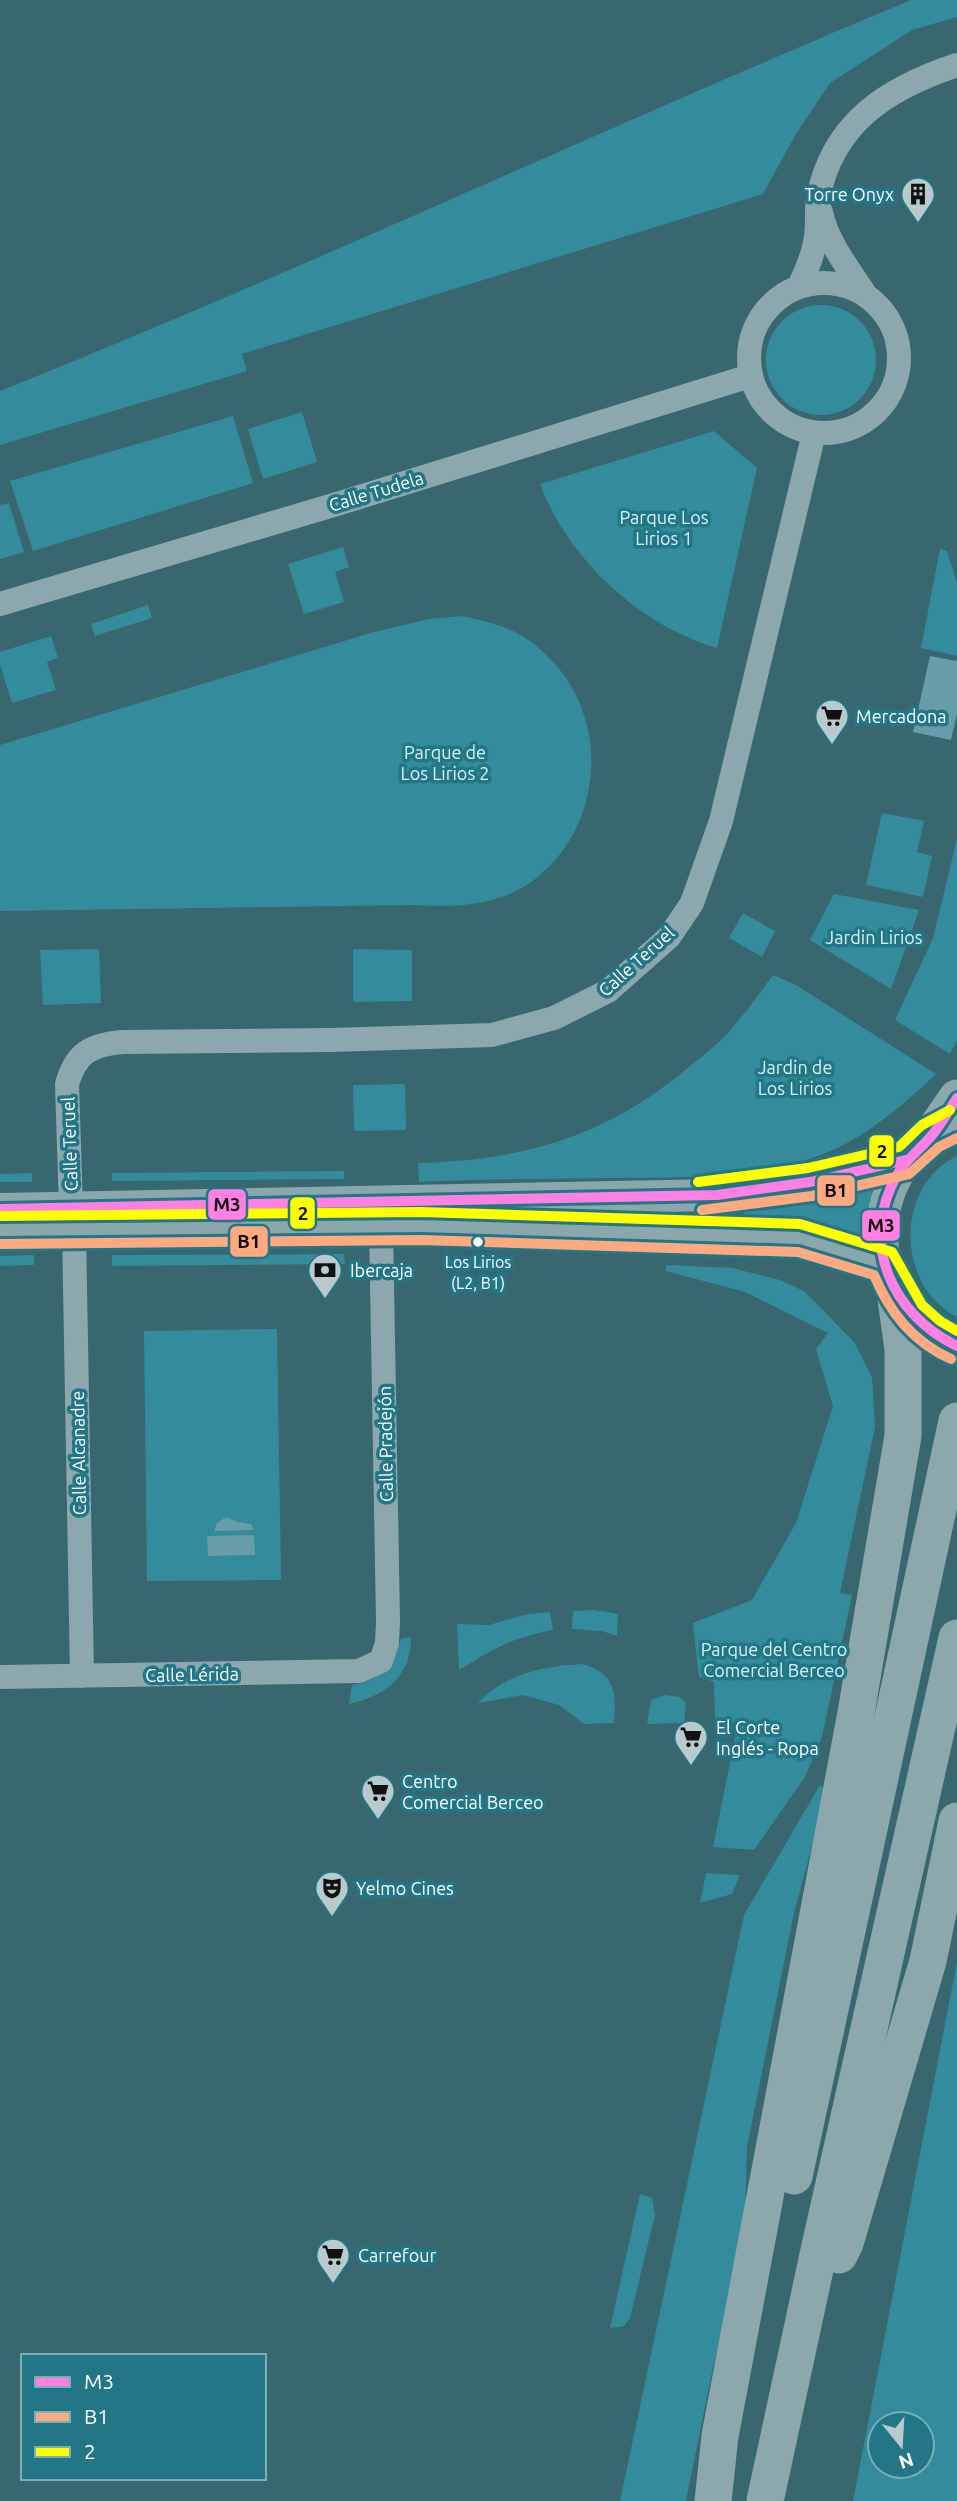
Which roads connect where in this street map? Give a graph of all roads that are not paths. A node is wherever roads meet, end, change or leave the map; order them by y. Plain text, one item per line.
1 (957, 65) edge
2 (818, 200) junction
3 (799, 286) junction
4 (865, 294) junction
5 (750, 376) junction
6 (814, 433) junction
7 (0, 604) edge
8 (957, 1098) edge
9 (931, 1139) edge
10 (0, 1209) edge
11 (72, 1219) junction
12 (381, 1227) junction
13 (0, 1230) edge
14 (890, 1278) junction
15 (957, 1346) edge
16 (957, 1421) edge
17 (957, 1638) edge
18 (381, 1661) joint
19 (82, 1676) junction
20 (0, 1677) edge
21 (957, 1821) edge
22 (803, 2329) junction
23 (713, 2501) edge
24 (723, 2501) edge
25 (765, 2501) edge

1 - 2 street
2 - 3 street
2 - 4 street
3 - 4 street
3 - 5 street
4 - 6 street
5 - 6 street
5 - 7 street, Calle Tudela
6 - 11 street, Calle Teruel
8 - 9 highway
9 - 11 main road
9 - 14 main road
10 - 11 main road
11 - 12 main road
11 - 13 main road
11 - 19 street, Calle Alcanadre
12 - 14 main road
12 - 18 street, Calle Pradejón
14 - 15 main road
14 - 23 highway
16 - 24 highway
17 - 22 highway
18 - 19 street, Calle Lérida
19 - 20 street, Calle Lérida
21 - 22 highway
22 - 25 highway

